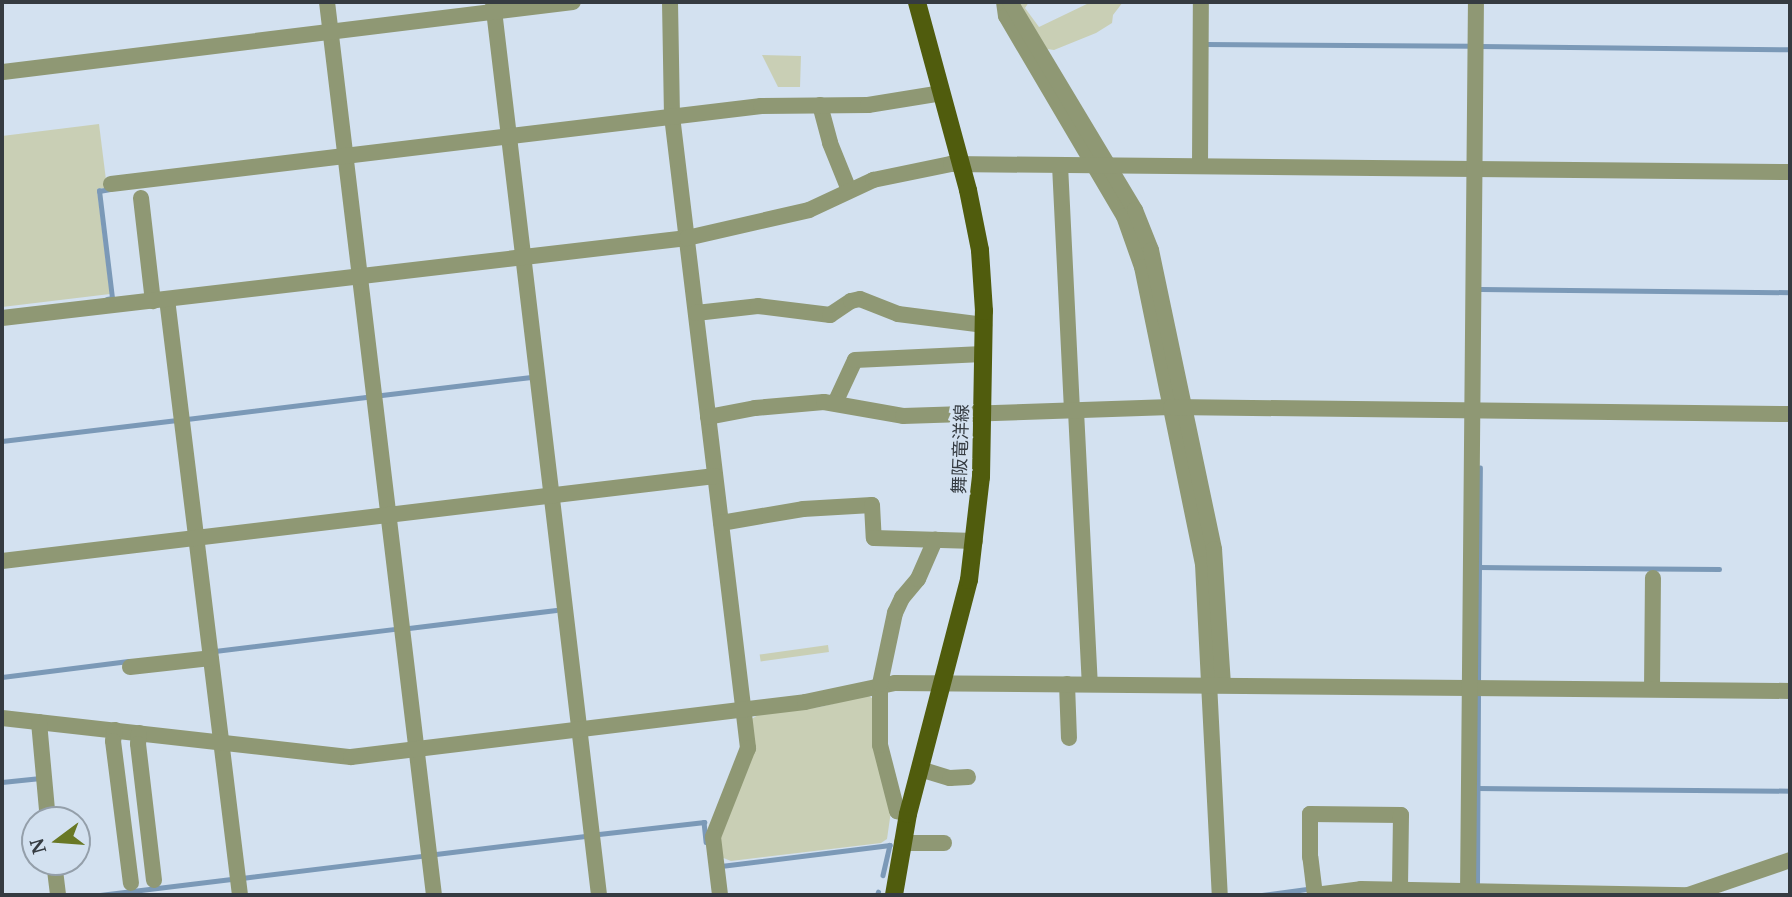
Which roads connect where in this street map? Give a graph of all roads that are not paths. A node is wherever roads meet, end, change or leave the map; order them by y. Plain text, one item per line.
1 (327, 2) edge
2 (573, 2) edge
3 (670, 2) edge
4 (917, 2) edge
5 (1004, 2) edge
6 (1010, 2) edge
7 (1201, 2) edge
8 (1476, 2) edge
9 (493, 7) edge
10 (330, 33) junction
11 (3, 72) edge
12 (942, 93) junction
13 (820, 105) junction
14 (672, 116) junction
15 (509, 136) junction
16 (345, 156) junction
17 (961, 164) junction
18 (1060, 165) junction
19 (1101, 165) junction
20 (1200, 166) junction
21 (1479, 169) junction
22 (1790, 172) edge
23 (111, 184) dead end
24 (849, 190) junction
25 (137, 209) dead end
26 (687, 238) junction
27 (523, 257) junction
28 (360, 277) junction
29 (160, 300) junction
30 (696, 313) junction
31 (2, 318) edge
32 (984, 325) junction
33 (983, 354) junction
34 (835, 403) junction
35 (1178, 407) junction
36 (1074, 411) junction
37 (1477, 411) junction
38 (1790, 414) edge
39 (982, 415) junction
40 (708, 417) junction
41 (715, 476) junction
42 (552, 496) junction
43 (388, 515) junction
44 (721, 523) junction
45 (197, 538) junction
46 (935, 540) junction
47 (975, 541) junction
48 (2, 561) edge
49 (1653, 578) dead end
50 (211, 658) junction
51 (130, 667) dead end
52 (942, 683) junction
53 (880, 684) junction
54 (1067, 684) junction
55 (1090, 684) junction
56 (1216, 685) junction
57 (1475, 688) junction
58 (1652, 690) junction
59 (1790, 691) edge
60 (743, 709) junction
61 (2, 718) edge
62 (39, 722) junction
63 (579, 729) junction
64 (115, 730) junction
65 (139, 733) junction
66 (1069, 738) dead end
67 (221, 742) junction
68 (416, 749) junction
69 (920, 769) junction
70 (968, 777) dead end
71 (47, 806) edge
72 (908, 814) junction
73 (902, 843) junction
74 (944, 844) dead end
75 (1790, 860) edge
76 (54, 876) edge
77 (154, 880) dead end
78 (131, 883) dead end
79 (1401, 889) junction
80 (1361, 892) edge
81 (1468, 893) edge
82 (55, 895) edge
83 (240, 895) edge
84 (434, 895) edge
85 (592, 895) edge
86 (599, 895) edge
87 (720, 895) edge
88 (894, 895) edge
89 (1220, 895) edge
90 (1315, 895) edge

1 - 10 street
2 - 9 street
3 - 14 street
4 - 12 main road, 舞阪竜洋線
5 - 19 street
6 - 19 street
7 - 20 street
8 - 21 street
9 - 10 street
9 - 15 street
10 - 11 street
10 - 16 street
12 - 13 street
12 - 17 main road, 舞阪竜洋線
13 - 14 street
13 - 24 street
14 - 15 street
14 - 26 street
15 - 16 street
15 - 27 street
16 - 23 street
16 - 28 street
17 - 18 street
17 - 24 street
17 - 32 main road, 舞阪竜洋線
18 - 19 street
18 - 36 street
19 - 20 street
19 - 35 street
20 - 21 street
21 - 22 street
21 - 37 street
24 - 26 street
25 - 29 street
26 - 27 street
26 - 30 street
27 - 28 street
27 - 42 street
28 - 29 street
28 - 43 street
29 - 31 street
29 - 45 street
30 - 32 street
30 - 40 street
32 - 33 main road, 舞阪竜洋線
33 - 34 street
33 - 39 main road, 舞阪竜洋線
34 - 39 street
34 - 40 street
35 - 36 street
35 - 37 street
35 - 56 street
36 - 39 street
36 - 55 street
37 - 38 street
37 - 57 street
39 - 47 main road, 舞阪竜洋線
40 - 41 street
41 - 42 street
41 - 44 street
42 - 43 street
42 - 63 street
43 - 45 street
43 - 68 street
44 - 46 street
44 - 60 street
45 - 48 street
45 - 50 street
46 - 47 street
46 - 53 street
47 - 52 main road, 舞阪竜洋線
49 - 58 street
50 - 51 street
50 - 67 street
52 - 53 street
52 - 54 street
52 - 69 main road, 舞阪竜洋線
53 - 60 street
53 - 72 street
54 - 55 street
54 - 66 street
55 - 56 street
56 - 57 street
56 - 89 street
57 - 58 street
57 - 81 street
58 - 59 street
60 - 63 street
60 - 87 street
61 - 62 street
62 - 64 street
62 - 71 street
63 - 68 street
63 - 86 street
64 - 65 street
64 - 78 street
65 - 67 street
65 - 77 street
67 - 68 street
67 - 83 street
68 - 84 street
69 - 70 street
69 - 72 main road, 舞阪竜洋線
72 - 73 main road, 舞阪竜洋線
73 - 74 street
73 - 88 main road, 舞阪竜洋線
75 - 81 street
76 - 82 street
79 - 80 street
79 - 81 street
79 - 90 street
80 - 90 street
85 - 86 street

